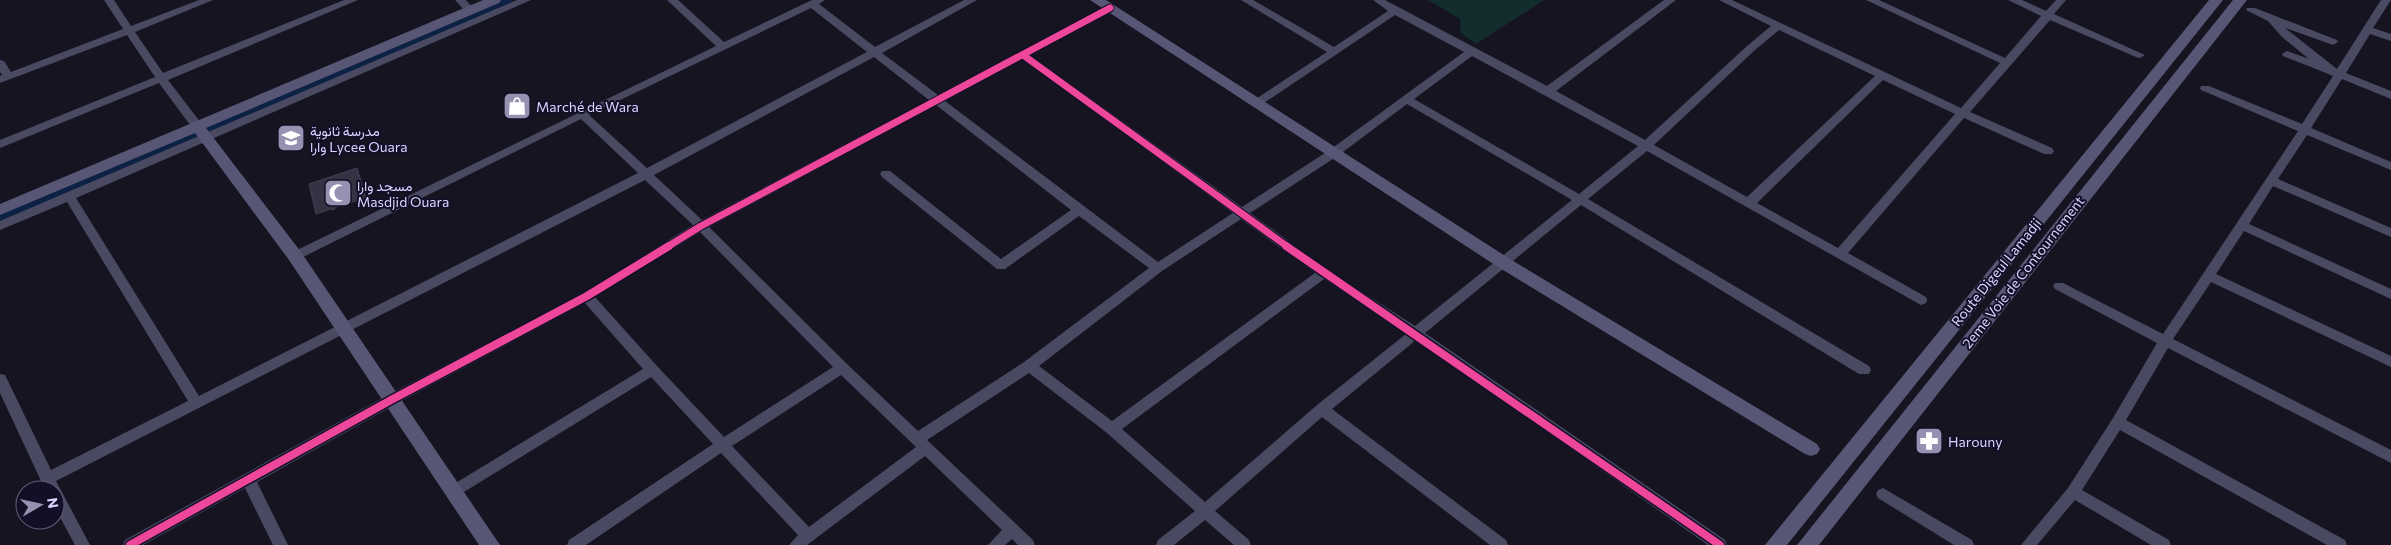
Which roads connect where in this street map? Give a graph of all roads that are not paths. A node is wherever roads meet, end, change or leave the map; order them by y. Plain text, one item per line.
1 (109, 0) edge
2 (208, 0) edge
3 (353, 0) edge
4 (460, 0) edge
5 (494, 0) edge
6 (526, 0) edge
7 (672, 0) edge
8 (972, 0) edge
9 (1246, 0) edge
10 (1378, 0) edge
11 (1671, 0) edge
12 (1724, 0) edge
13 (1871, 0) edge
14 (2013, 0) edge
15 (2061, 0) edge
16 (2216, 0) edge
17 (2386, 0) edge
18 (816, 2) edge
19 (1104, 4) edge
20 (2245, 5) edge
21 (470, 10) junction
22 (1395, 11) junction
23 (2047, 14) junction
24 (2272, 19) junction
25 (1778, 26) junction
26 (2368, 30) junction
27 (129, 31) junction
28 (2391, 38) edge
29 (2333, 42) dead end
30 (722, 46) junction
31 (1472, 51) junction
32 (874, 52) junction
33 (1333, 52) junction
34 (2287, 54) dead end
35 (1023, 55) junction
36 (2140, 55) dead end
37 (2006, 62) junction
38 (0, 63) edge
39 (2333, 72) junction
40 (1882, 75) junction
41 (4, 78) edge
42 (162, 78) junction
43 (2205, 88) dead end
44 (1548, 91) junction
45 (2391, 95) edge
46 (1406, 99) junction
47 (937, 101) junction
48 (1258, 104) junction
49 (1962, 113) junction
50 (582, 114) junction
51 (2304, 129) junction
52 (202, 132) junction
53 (0, 144) edge
54 (1646, 146) junction
55 (2048, 151) dead end
56 (1335, 152) junction
57 (2391, 166) edge
58 (646, 174) junction
59 (886, 174) dead end
60 (2270, 180) junction
61 (69, 196) junction
62 (1581, 200) junction
63 (1750, 202) junction
64 (0, 210) edge
65 (1079, 210) junction
66 (1240, 213) junction
67 (2241, 225) junction
68 (0, 226) edge
69 (700, 226) junction
70 (2391, 233) edge
71 (1839, 255) junction
72 (294, 256) junction
73 (1504, 263) junction
74 (1158, 268) junction
75 (1324, 273) junction
76 (2208, 275) junction
77 (2059, 286) dead end
78 (2391, 294) edge
79 (587, 296) junction
80 (1921, 300) dead end
81 (343, 328) junction
82 (1415, 333) junction
83 (2166, 341) junction
84 (2391, 362) edge
85 (1029, 366) junction
86 (842, 368) junction
87 (652, 370) junction
88 (1864, 370) dead end
89 (0, 379) edge
90 (391, 400) junction
91 (196, 403) junction
92 (1322, 409) junction
93 (2118, 422) junction
94 (1112, 429) junction
95 (921, 443) junction
96 (724, 444) junction
97 (1811, 449) dead end
98 (2391, 457) edge
99 (248, 479) junction
100 (48, 480) edge
101 (57, 480) edge
102 (454, 491) junction
103 (2072, 492) junction
104 (1883, 494) dead end
105 (1206, 511) junction
106 (65, 512) edge
107 (1012, 530) junction
108 (802, 541) edge
109 (83, 545) edge
110 (130, 545) edge
111 (281, 545) edge
112 (490, 545) edge
113 (574, 545) edge
114 (995, 545) edge
115 (1028, 545) edge
116 (1163, 545) edge
117 (1244, 545) edge
118 (1501, 545) edge
119 (1720, 545) edge
120 (1775, 545) edge
121 (1807, 545) edge
122 (1967, 545) edge
123 (2028, 545) edge
124 (2164, 545) edge
125 (2340, 545) edge

1 - 27 street
2 - 27 street
3 - 42 street
4 - 21 street
5 - 21 street
6 - 52 street
7 - 30 street
8 - 32 street
9 - 33 street
10 - 22 street
11 - 44 street
12 - 25 street
13 - 37 street
14 - 23 street
15 - 23 street
16 - 120 street, Route Digeul Lamadji
17 - 26 street
18 - 30 street
18 - 32 street
19 - 35 street
19 - 48 street
20 - 24 street
20 - 121 street, 2eme Voie de Contournement
21 - 52 street
22 - 31 street
22 - 33 street
23 - 36 street
23 - 37 street
24 - 29 street
24 - 39 street
25 - 40 street
25 - 54 street
26 - 28 street
26 - 39 street
27 - 41 street
27 - 42 street
30 - 50 street
31 - 44 street
31 - 46 street
32 - 47 street
32 - 58 street
33 - 48 street
34 - 39 street
35 - 47 street
35 - 66 street
37 - 49 street
38 - 41 street
39 - 45 street
39 - 51 street
40 - 49 street
40 - 63 street
42 - 52 street
42 - 53 street
43 - 51 street
44 - 54 street
46 - 56 street
46 - 62 street
47 - 65 street
47 - 69 street
48 - 56 street
49 - 55 street
49 - 71 street
50 - 58 street
50 - 72 street
51 - 57 street
51 - 60 street
52 - 61 street
52 - 64 street
52 - 72 street
54 - 62 street
54 - 63 street
56 - 66 street
56 - 73 street
58 - 69 street
58 - 81 street
59 - 65 street
60 - 67 street
60 - 70 street
61 - 68 street
61 - 91 street
62 - 73 street
62 - 88 street
63 - 71 street
65 - 74 street
66 - 74 street
66 - 75 street
67 - 76 street
67 - 78 street
69 - 79 street
69 - 86 street
71 - 80 street
72 - 81 street
73 - 82 street
73 - 97 street
74 - 85 street
75 - 82 street
75 - 94 street
76 - 83 street
76 - 84 street
77 - 83 street
79 - 87 street
79 - 90 street
81 - 90 street
81 - 91 street
82 - 92 street
82 - 119 street
83 - 93 street
83 - 98 street
85 - 94 street
85 - 95 street
86 - 95 street
86 - 96 street
87 - 96 street
87 - 102 street
89 - 100 street
90 - 99 street
90 - 102 street
91 - 101 street
92 - 105 street
92 - 118 street
93 - 103 street
93 - 125 street
94 - 105 street
95 - 107 street
95 - 108 street
96 - 108 street
96 - 113 street
99 - 110 street
99 - 111 street
102 - 112 street
103 - 123 street
103 - 124 street
104 - 122 street
105 - 116 street
105 - 117 street
106 - 109 street
107 - 114 street
107 - 115 street

